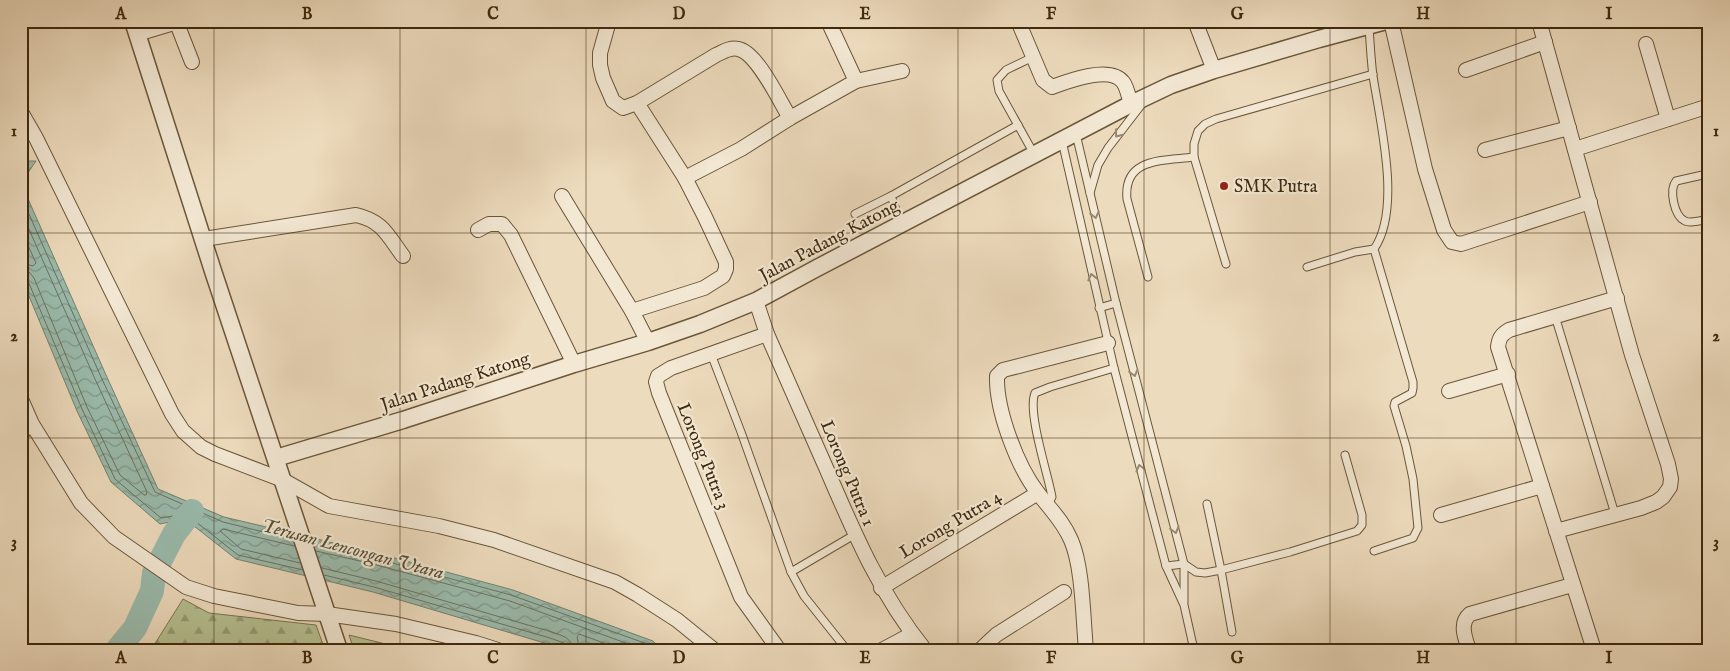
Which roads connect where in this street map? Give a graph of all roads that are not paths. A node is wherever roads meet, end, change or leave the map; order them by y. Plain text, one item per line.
1 (609, 21) edge
2 (828, 21) edge
3 (1018, 21) edge
4 (1195, 21) edge
5 (1386, 21) edge
6 (1391, 21) edge
7 (1539, 21) edge
8 (177, 22) edge
9 (1368, 24) edge
10 (135, 28) edge
11 (1544, 42) junction
12 (1646, 44) dead end
13 (1033, 57) junction
14 (192, 62) dead end
15 (1214, 70) junction
16 (1466, 70) dead end
17 (902, 72) dead end
18 (1373, 74) junction
19 (856, 81) junction
20 (1148, 96) junction
21 (637, 103) junction
22 (1131, 104) junction
23 (1709, 106) edge
24 (21, 112) edge
25 (790, 118) junction
26 (1668, 119) junction
27 (1018, 125) junction
28 (1569, 128) junction
29 (1076, 133) junction
30 (1062, 141) junction
31 (1575, 149) junction
32 (1485, 150) dead end
33 (1034, 154) junction
34 (1194, 157) junction
35 (1708, 173) edge
36 (685, 178) junction
37 (1709, 186) edge
38 (1090, 194) junction
39 (562, 196) dead end
40 (891, 196) junction
41 (1590, 202) junction
42 (855, 214) dead end
43 (1709, 218) edge
44 (901, 224) junction
45 (478, 230) dead end
46 (204, 239) junction
47 (1374, 249) junction
48 (403, 256) dead end
49 (1226, 264) dead end
50 (1307, 267) dead end
51 (1148, 277) dead end
52 (1616, 298) junction
53 (756, 302) junction
54 (1116, 303) junction
55 (1099, 308) junction
56 (632, 311) junction
57 (1555, 316) junction
58 (767, 334) junction
59 (648, 342) junction
60 (1108, 343) junction
61 (711, 354) junction
62 (574, 364) junction
63 (1114, 368) junction
64 (1508, 374) junction
65 (1449, 392) dead end
66 (21, 399) edge
67 (32, 424) junction
68 (21, 442) edge
69 (1345, 456) dead end
70 (276, 458) junction
71 (282, 480) junction
72 (1542, 486) junction
73 (1038, 493) junction
74 (1048, 504) junction
75 (1207, 504) dead end
76 (1441, 514) dead end
77 (1615, 514) junction
78 (1556, 531) junction
79 (854, 535) junction
80 (1374, 551) dead end
81 (1184, 564) junction
82 (1166, 566) junction
83 (1221, 570) junction
84 (791, 572) junction
85 (1572, 585) junction
86 (881, 588) junction
87 (1064, 592) dead end
88 (1184, 605) junction
89 (325, 610) junction
90 (1232, 632) dead end
91 (912, 634) junction
92 (339, 650) edge
93 (498, 650) edge
94 (714, 650) edge
95 (779, 650) edge
96 (846, 650) edge
97 (882, 650) edge
98 (924, 650) edge
99 (980, 650) edge
100 (1086, 650) edge
101 (1194, 650) edge
102 (1469, 650) edge
103 (1594, 650) edge

1 - 21 street
2 - 19 street
3 - 13 street
4 - 15 street
5 - 9 street, Jalan Padang Katong
6 - 41 street
7 - 11 street
8 - 10 street
8 - 14 street
9 - 15 street, Jalan Padang Katong
9 - 18 lane
10 - 46 street
11 - 16 street
11 - 28 street
12 - 26 street
13 - 22 street
13 - 27 lane
15 - 20 street, Jalan Padang Katong
17 - 19 street
18 - 34 lane
18 - 47 lane
19 - 25 street
20 - 22 street, Jalan Padang Katong
20 -> 38 lane
21 - 25 street
21 - 36 street
22 - 29 street, Jalan Padang Katong
23 - 26 street
24 - 71 street
25 - 36 street
26 - 31 street
27 - 33 lane
27 - 40 lane
28 - 31 street
28 - 32 street
29 - 30 street, Jalan Padang Katong
29 - 38 lane
30 - 33 street, Jalan Padang Katong
55 -> 30 lane
31 - 41 street
33 - 44 street, Jalan Padang Katong
34 - 49 lane
34 - 51 lane
35 - 37 lane
35 - 43 lane
36 - 56 street
38 -> 54 lane
39 - 56 street
40 - 42 lane
40 - 44 lane
41 - 52 street
44 - 53 street, Jalan Padang Katong
45 - 62 street
46 - 48 street
46 - 70 street
47 - 50 lane
47 - 80 lane
52 - 57 street
52 - 77 street
53 - 58 street, Lorong Putra 1
53 - 59 street, Jalan Padang Katong
54 - 55 lane
54 -> 81 lane
55 - 60 lane
56 - 59 street
57 - 64 street
57 - 77 lane
58 - 61 street, Lorong Putra 3
58 - 79 street, Lorong Putra 1
59 - 62 street, Jalan Padang Katong
60 - 63 lane
60 - 73 street
61 - 84 lane
61 - 95 street, Lorong Putra 3
62 - 70 street, Jalan Padang Katong
63 - 74 lane
82 -> 63 lane
64 - 65 street
64 - 72 street
66 - 67 street
67 - 68 lane
67 - 89 street
69 - 83 lane
70 - 71 street
71 - 89 street
71 - 94 street
72 - 76 street
72 - 78 street
73 - 74 street
73 - 86 street, Lorong Putra 4
74 - 100 street
75 - 83 lane
77 - 78 street
78 - 85 street
79 - 84 lane
79 - 86 street, Lorong Putra 1
81 - 82 lane
81 - 83 lane
81 - 88 lane
82 - 88 lane
83 - 90 lane
84 - 96 lane
85 - 102 street
85 - 103 street
86 - 91 street, Lorong Putra 1
87 - 99 street
88 - 101 lane
89 - 92 street
89 - 93 street
91 - 97 street
91 - 98 street, Lorong Putra 1

